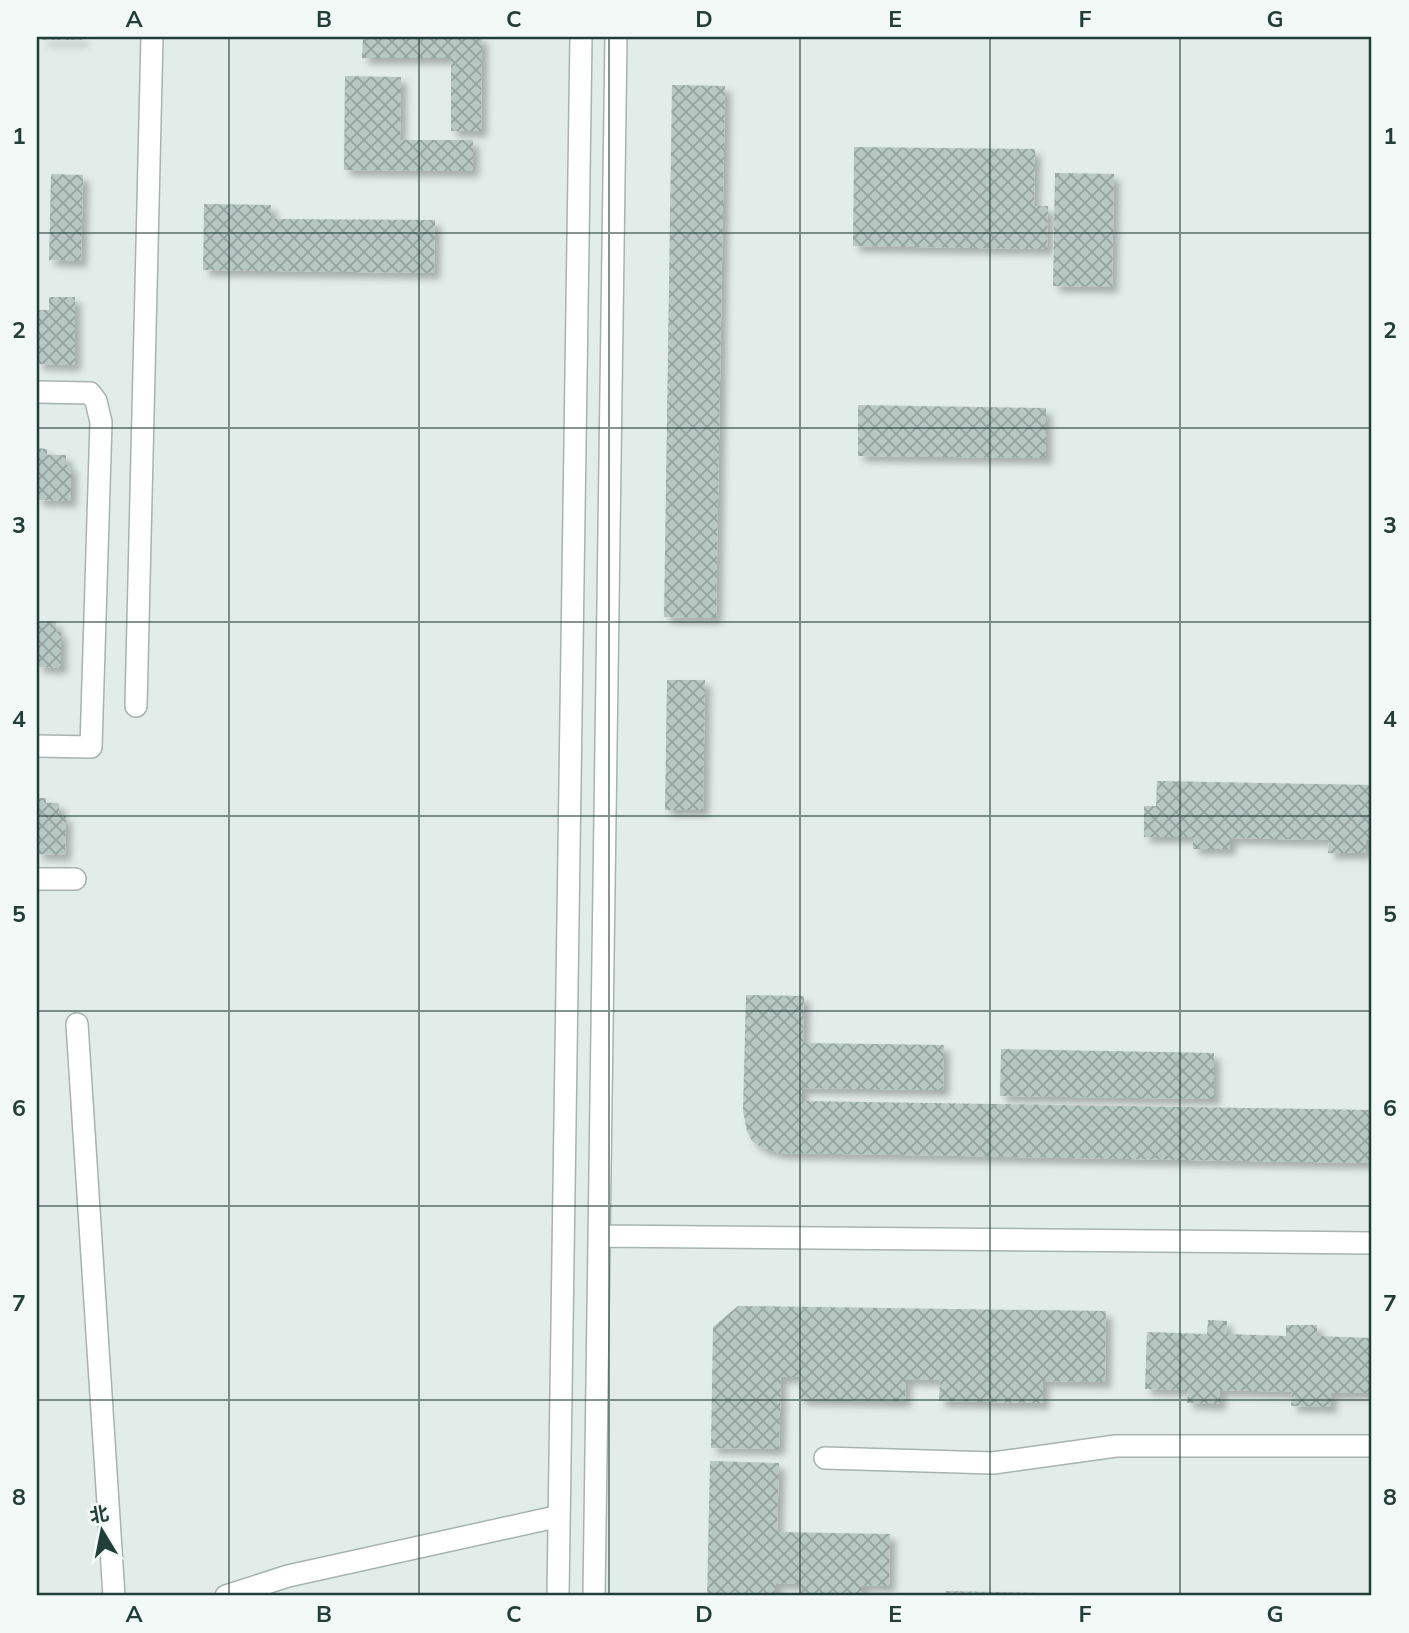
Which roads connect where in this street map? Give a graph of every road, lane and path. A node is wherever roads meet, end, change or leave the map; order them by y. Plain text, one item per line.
1 (152, 37) edge
2 (581, 37) edge
3 (616, 37) edge
4 (37, 392) edge
5 (136, 706) dead end
6 (37, 746) edge
7 (37, 879) edge
8 (75, 879) dead end
9 (77, 1024) dead end
10 (599, 1236) junction
11 (1372, 1243) edge
12 (1372, 1446) edge
13 (825, 1458) dead end
14 (551, 1518) dead end
15 (114, 1596) edge
16 (226, 1596) edge
17 (558, 1596) edge
18 (594, 1596) edge

1 - 5 street
2 - 17 street
3 - 10 street
4 - 6 street
7 - 8 street
9 - 15 street
10 - 11 street
10 - 18 street
12 - 13 street
14 - 16 street

